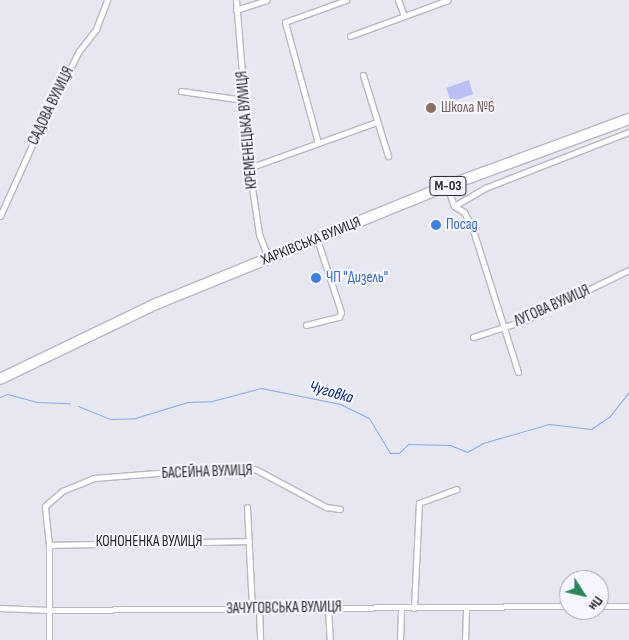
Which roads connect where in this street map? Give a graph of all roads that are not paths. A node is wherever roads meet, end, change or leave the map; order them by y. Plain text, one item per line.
1 (107, 0) edge
2 (236, 0) edge
3 (266, 0) edge
4 (346, 0) edge
5 (398, 0) edge
6 (448, 0) edge
7 (236, 10) junction
8 (404, 16) junction
9 (350, 36) dead end
10 (363, 75) dead end
11 (181, 91) dead end
12 (243, 100) junction
13 (629, 119) edge
14 (377, 122) junction
15 (629, 132) edge
16 (318, 143) junction
17 (388, 156) dead end
18 (249, 168) junction
19 (447, 186) junction
20 (454, 206) junction
21 (0, 216) edge
22 (317, 239) junction
23 (268, 258) junction
24 (629, 270) edge
25 (306, 325) dead end
26 (504, 327) junction
27 (473, 337) dead end
28 (518, 372) dead end
29 (0, 379) edge
30 (457, 489) dead end
31 (247, 507) dead end
32 (340, 509) dead end
33 (249, 541) junction
34 (49, 544) junction
35 (559, 606) edge
36 (609, 606) edge
37 (629, 606) edge
38 (328, 607) junction
39 (0, 608) edge
40 (256, 608) junction
41 (401, 608) junction
42 (414, 608) junction
43 (466, 608) junction
44 (48, 610) junction
45 (49, 640) edge
46 (260, 640) edge
47 (330, 640) edge
48 (400, 640) edge
49 (465, 640) edge

1 - 21 street, САДОВА ВУЛИЦЯ
2 - 7 street, КРЕМЕНЕЦЬКА ВУЛИЦЯ
3 - 7 street
4 - 16 street
5 - 8 street
6 - 8 street
7 - 12 street, КРЕМЕНЕЦЬКА ВУЛИЦЯ
8 - 9 street
10 - 14 street
11 - 12 street
12 - 18 street, КРЕМЕНЕЦЬКА ВУЛИЦЯ
13 - 19 highway, ХАРКІВСЬКА ВУЛИЦЯ / М-03
14 - 16 street
14 - 17 street
15 - 20 street
16 - 18 street
18 - 23 street, КРЕМЕНЕЦЬКА ВУЛИЦЯ
19 - 20 street
19 - 22 highway, ХАРКІВСЬКА ВУЛИЦЯ / М-03
20 - 26 street
22 - 23 highway, ХАРКІВСЬКА ВУЛИЦЯ / М-03
22 - 25 street
23 - 29 highway, ХАРКІВСЬКА ВУЛИЦЯ / М-03
24 - 26 street, ЛУГОВА ВУЛИЦЯ
26 - 27 street, ЛУГОВА ВУЛИЦЯ
26 - 28 street
30 - 42 street
31 - 33 street
32 - 34 street, БАСЕЙНА ВУЛИЦЯ
33 - 34 street, КОНОНЕНКА ВУЛИЦЯ
33 - 40 street
34 - 44 street
35 - 43 street, ЗАЧУГОВСЬКА ВУЛИЦЯ
36 - 37 street
38 - 40 street, ЗАЧУГОВСЬКА ВУЛИЦЯ
38 - 41 street, ЗАЧУГОВСЬКА ВУЛИЦЯ
38 - 47 street
39 - 44 street, ЗАЧУГОВСЬКА ВУЛИЦЯ
40 - 44 street, ЗАЧУГОВСЬКА ВУЛИЦЯ
40 - 46 street
41 - 42 street, ЗАЧУГОВСЬКА ВУЛИЦЯ
41 - 48 street
42 - 43 street, ЗАЧУГОВСЬКА ВУЛИЦЯ
43 - 49 street
44 - 45 street

